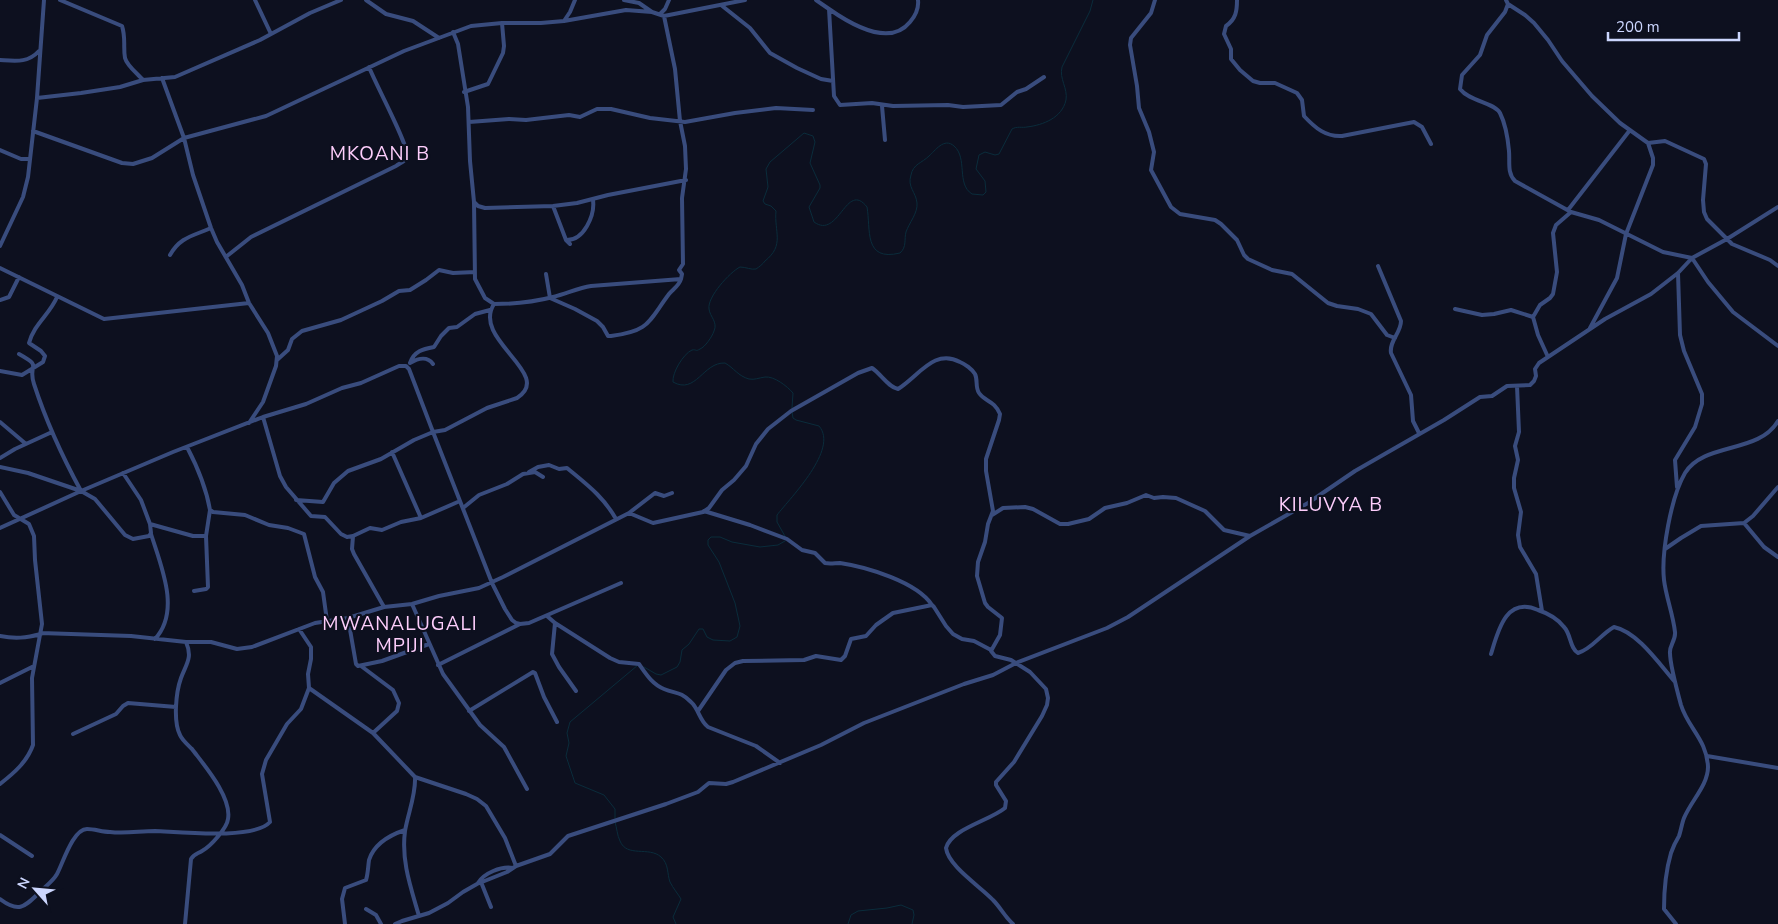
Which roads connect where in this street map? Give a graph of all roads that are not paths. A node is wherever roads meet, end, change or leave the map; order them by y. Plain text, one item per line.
1 (44, 0) edge
2 (60, 0) edge
3 (254, 0) edge
4 (341, 0) edge
5 (366, 0) edge
6 (576, 0) edge
7 (624, 0) edge
8 (669, 0) edge
9 (816, 0) edge
10 (918, 0) edge
11 (1155, 0) edge
12 (1237, 0) edge
13 (742, 1) edge
14 (1507, 2) edge
15 (721, 5) junction
16 (829, 9) junction
17 (652, 12) junction
18 (662, 15) junction
19 (564, 21) junction
20 (502, 23) junction
21 (453, 32) junction
22 (271, 34) junction
23 (439, 38) junction
24 (40, 50) junction
25 (0, 60) edge
26 (369, 67) junction
27 (1044, 76) dead end
28 (162, 78) junction
29 (143, 80) junction
30 (833, 81) junction
31 (464, 92) junction
32 (37, 98) junction
33 (882, 106) junction
34 (814, 110) dead end
35 (680, 121) junction
36 (469, 122) junction
37 (1630, 130) junction
38 (33, 131) junction
39 (184, 138) junction
40 (885, 140) dead end
41 (1648, 143) junction
42 (1431, 144) dead end
43 (0, 150) edge
44 (30, 160) junction
45 (686, 180) junction
46 (593, 200) junction
47 (474, 202) junction
48 (553, 206) junction
49 (1778, 207) edge
50 (1569, 211) junction
51 (211, 228) junction
52 (1626, 234) junction
53 (1727, 239) junction
54 (566, 240) junction
55 (570, 244) dead end
56 (0, 246) edge
57 (170, 255) dead end
58 (227, 256) junction
59 (1692, 258) junction
60 (1378, 266) dead end
61 (1778, 266) edge
62 (0, 268) edge
63 (475, 272) junction
64 (1678, 273) junction
65 (546, 274) dead end
66 (19, 278) junction
67 (681, 279) junction
68 (57, 296) junction
69 (550, 298) junction
70 (0, 300) edge
71 (249, 303) junction
72 (494, 304) junction
73 (1456, 309) dead end
74 (490, 310) junction
75 (1533, 317) junction
76 (1589, 330) junction
77 (1395, 338) junction
78 (1778, 346) edge
79 (19, 354) dead end
80 (1548, 357) junction
81 (277, 360) junction
82 (408, 364) junction
83 (433, 364) dead end
84 (33, 369) junction
85 (0, 371) edge
86 (1517, 386) junction
87 (264, 417) junction
88 (1778, 421) edge
89 (0, 422) edge
90 (249, 423) junction
91 (52, 432) junction
92 (433, 432) junction
93 (1419, 434) junction
94 (26, 444) junction
95 (187, 447) junction
96 (392, 452) junction
97 (0, 458) edge
98 (0, 468) edge
99 (529, 472) junction
100 (123, 473) junction
101 (543, 477) dead end
102 (1778, 486) edge
103 (1677, 488) junction
104 (81, 491) junction
105 (0, 492) edge
106 (672, 493) dead end
107 (296, 500) junction
108 (460, 501) junction
109 (464, 508) junction
110 (210, 510) junction
111 (704, 511) junction
112 (629, 513) junction
113 (992, 515) junction
114 (421, 518) junction
115 (22, 519) junction
116 (616, 519) junction
117 (1744, 523) junction
118 (150, 524) junction
119 (0, 528) edge
120 (151, 534) junction
121 (206, 536) junction
122 (353, 536) junction
123 (1250, 536) junction
124 (1665, 549) junction
125 (1778, 557) edge
126 (621, 582) dead end
127 (492, 583) junction
128 (194, 591) dead end
129 (412, 604) junction
130 (932, 605) junction
131 (384, 607) junction
132 (1542, 611) junction
133 (546, 616) junction
134 (348, 618) junction
135 (328, 621) junction
136 (555, 623) junction
137 (520, 624) junction
138 (299, 629) junction
139 (41, 633) junction
140 (0, 636) edge
141 (155, 639) junction
142 (186, 642) junction
143 (429, 644) junction
144 (991, 650) junction
145 (1491, 654) dead end
146 (1015, 663) junction
147 (438, 665) junction
148 (34, 666) junction
149 (361, 666) junction
150 (0, 683) edge
151 (1677, 684) junction
152 (309, 688) junction
153 (576, 691) dead end
154 (176, 707) junction
155 (469, 711) junction
156 (698, 711) junction
157 (557, 722) dead end
158 (373, 733) junction
159 (73, 734) dead end
160 (1707, 756) junction
161 (780, 763) junction
162 (1778, 768) edge
163 (415, 777) junction
164 (0, 784) edge
165 (527, 789) dead end
166 (405, 830) junction
167 (220, 834) junction
168 (0, 835) edge
169 (32, 856) dead end
170 (514, 867) junction
171 (479, 883) junction
172 (0, 899) edge
173 (491, 907) dead end
174 (366, 909) dead end
175 (420, 916) junction
176 (185, 924) edge
177 (345, 924) edge
178 (382, 924) edge
179 (395, 924) edge
180 (1013, 924) edge
181 (1676, 924) edge

1 - 24 street
2 - 29 street
3 - 22 street
4 - 22 street
5 - 23 street
6 - 19 street
7 - 17 street
8 - 18 street
9 - 16 street
10 - 16 street
11 - 77 street
12 - 42 street
13 - 15 street
14 - 37 street
14 - 50 street
15 - 18 street
15 - 30 street
16 - 30 street
17 - 18 street
17 - 19 street
18 - 35 street
19 - 20 street
20 - 21 street
20 - 31 street
21 - 23 street
21 - 31 street
22 - 28 street
23 - 26 street
24 - 25 street
24 - 32 street
26 - 39 street
26 - 58 street
27 - 33 street
28 - 29 street
28 - 39 street
29 - 32 street
30 - 33 street
31 - 36 street
32 - 38 street
33 - 40 street
34 - 35 street
35 - 36 street
35 - 45 street
36 - 47 street
37 - 41 street
37 - 50 street
38 - 39 street
38 - 44 street
39 - 51 street
41 - 52 street
41 - 53 street
43 - 44 street
44 - 56 street
45 - 46 street
45 - 67 street
46 - 48 street
46 - 54 street
47 - 48 street
47 - 63 street
48 - 54 street
49 - 53 street
50 - 52 street
50 - 75 street
51 - 57 street
51 - 58 street
52 - 59 street
52 - 76 street
53 - 59 street
53 - 61 street
54 - 55 street
58 - 71 street
59 - 64 street
59 - 78 street
60 - 77 street
62 - 66 street
63 - 72 street
63 - 81 street
64 - 76 street
64 - 103 street
65 - 69 street
66 - 68 street
66 - 70 street
67 - 69 street
67 - 69 street
68 - 71 street
68 - 84 street
69 - 72 street
71 - 81 street
72 - 74 street
73 - 75 street
74 - 82 street
74 - 92 street
75 - 80 street
76 - 80 street
77 - 93 street
79 - 84 street
80 - 86 street
81 - 90 street
82 - 83 street
82 - 87 street
82 - 92 street
84 - 85 street
84 - 91 street
86 - 93 street
86 - 132 street
87 - 90 street
87 - 107 street
88 - 103 street
89 - 94 street
90 - 95 street
91 - 94 street
91 - 104 street
92 - 96 street
92 - 108 street
93 - 123 street
94 - 97 street
95 - 100 street
95 - 110 street
96 - 107 street
96 - 114 street
98 - 104 street
99 - 101 street
99 - 109 street
99 - 116 street
100 - 104 street
100 - 118 street
102 - 117 street
103 - 124 street
104 - 115 street
104 - 120 street
105 - 115 street
106 - 112 street
107 - 122 street
108 - 109 street
108 - 114 street
109 - 127 street
110 - 121 street
110 - 135 street
111 - 112 street
111 - 113 street
111 - 130 street
112 - 116 street
113 - 123 street
113 - 144 street
114 - 122 street
115 - 119 street
115 - 139 street
116 - 127 street
117 - 124 street
117 - 125 street
118 - 120 street
118 - 121 street
120 - 141 street
121 - 128 street
122 - 131 street
123 - 146 street
124 - 151 street
126 - 133 street
127 - 129 street
127 - 137 street
129 - 131 street
129 - 143 street
130 - 144 street
130 - 156 street
131 - 134 street
132 - 145 street
132 - 151 street
133 - 136 street
133 - 137 street
134 - 135 street
134 - 149 street
135 - 138 street
136 - 153 street
136 - 156 street
137 - 147 street
138 - 142 street
138 - 152 street
139 - 140 street
139 - 141 street
139 - 148 street
141 - 142 street
142 - 154 street
143 - 147 street
143 - 149 street
144 - 146 street
146 - 161 street
146 - 180 street
147 - 155 street
148 - 150 street
148 - 164 street
149 - 158 street
151 - 160 street
152 - 158 street
152 - 167 street
154 - 159 street
154 - 167 street
155 - 157 street
155 - 165 street
156 - 161 street
158 - 163 street
160 - 162 street
160 - 181 street
161 - 170 street
163 - 166 street
163 - 170 street
166 - 175 street
166 - 177 street
167 - 172 street
167 - 176 street
168 - 169 street
170 - 171 street
171 - 173 street
171 - 175 street
174 - 178 street
175 - 179 street

